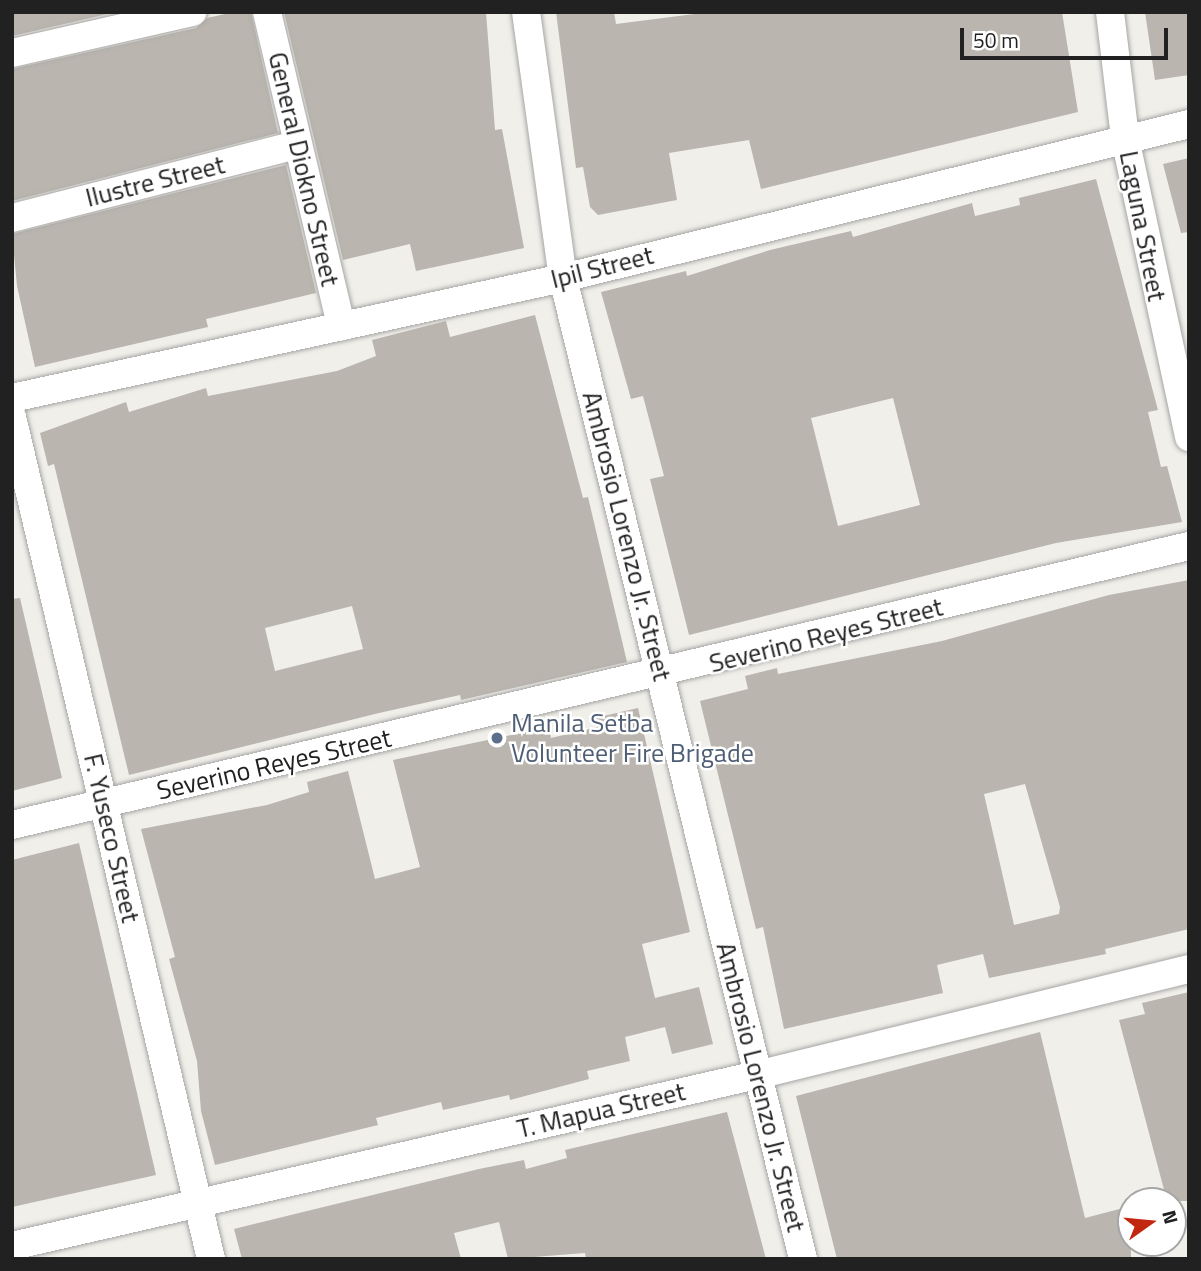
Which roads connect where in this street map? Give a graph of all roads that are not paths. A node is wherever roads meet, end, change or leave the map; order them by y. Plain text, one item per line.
1 (192, 12) edge
2 (267, 12) edge
3 (526, 12) edge
4 (1110, 12) edge
5 (12, 53) edge
6 (1189, 124) edge
7 (1125, 138) junction
8 (297, 145) junction
9 (12, 218) edge
10 (562, 278) junction
11 (341, 326) junction
12 (12, 398) edge
13 (12, 417) edge
14 (1189, 437) edge
15 (1189, 546) edge
16 (663, 675) junction
17 (103, 803) junction
18 (12, 825) edge
19 (1189, 969) edge
20 (757, 1075) junction
21 (197, 1200) junction
22 (12, 1246) edge
23 (211, 1259) edge
24 (803, 1259) edge

1 - 5 street
2 - 8 street, General Diokno Street
3 - 10 street, Ambrosio Lorenzo Jr. Street
4 - 7 street, Laguna Street
6 - 7 street, Ipil Street
7 - 10 street, Ipil Street
7 - 14 street, Laguna Street
8 - 9 street, Ilustre Street
8 - 11 street, General Diokno Street
10 - 11 street, Ipil Street
10 - 16 street, Ambrosio Lorenzo Jr. Street
11 - 12 street, Ipil Street
13 - 17 street, F. Yuseco Street
15 - 16 street, Severino Reyes Street
16 - 17 street, Severino Reyes Street
16 - 20 street, Ambrosio Lorenzo Jr. Street
17 - 18 street, Severino Reyes Street
17 - 21 street, F. Yuseco Street
19 - 20 street, T. Mapua Street
20 - 21 street, T. Mapua Street
20 - 24 street, Ambrosio Lorenzo Jr. Street
21 - 22 street, T. Mapua Street
21 - 23 street, F. Yuseco Street

